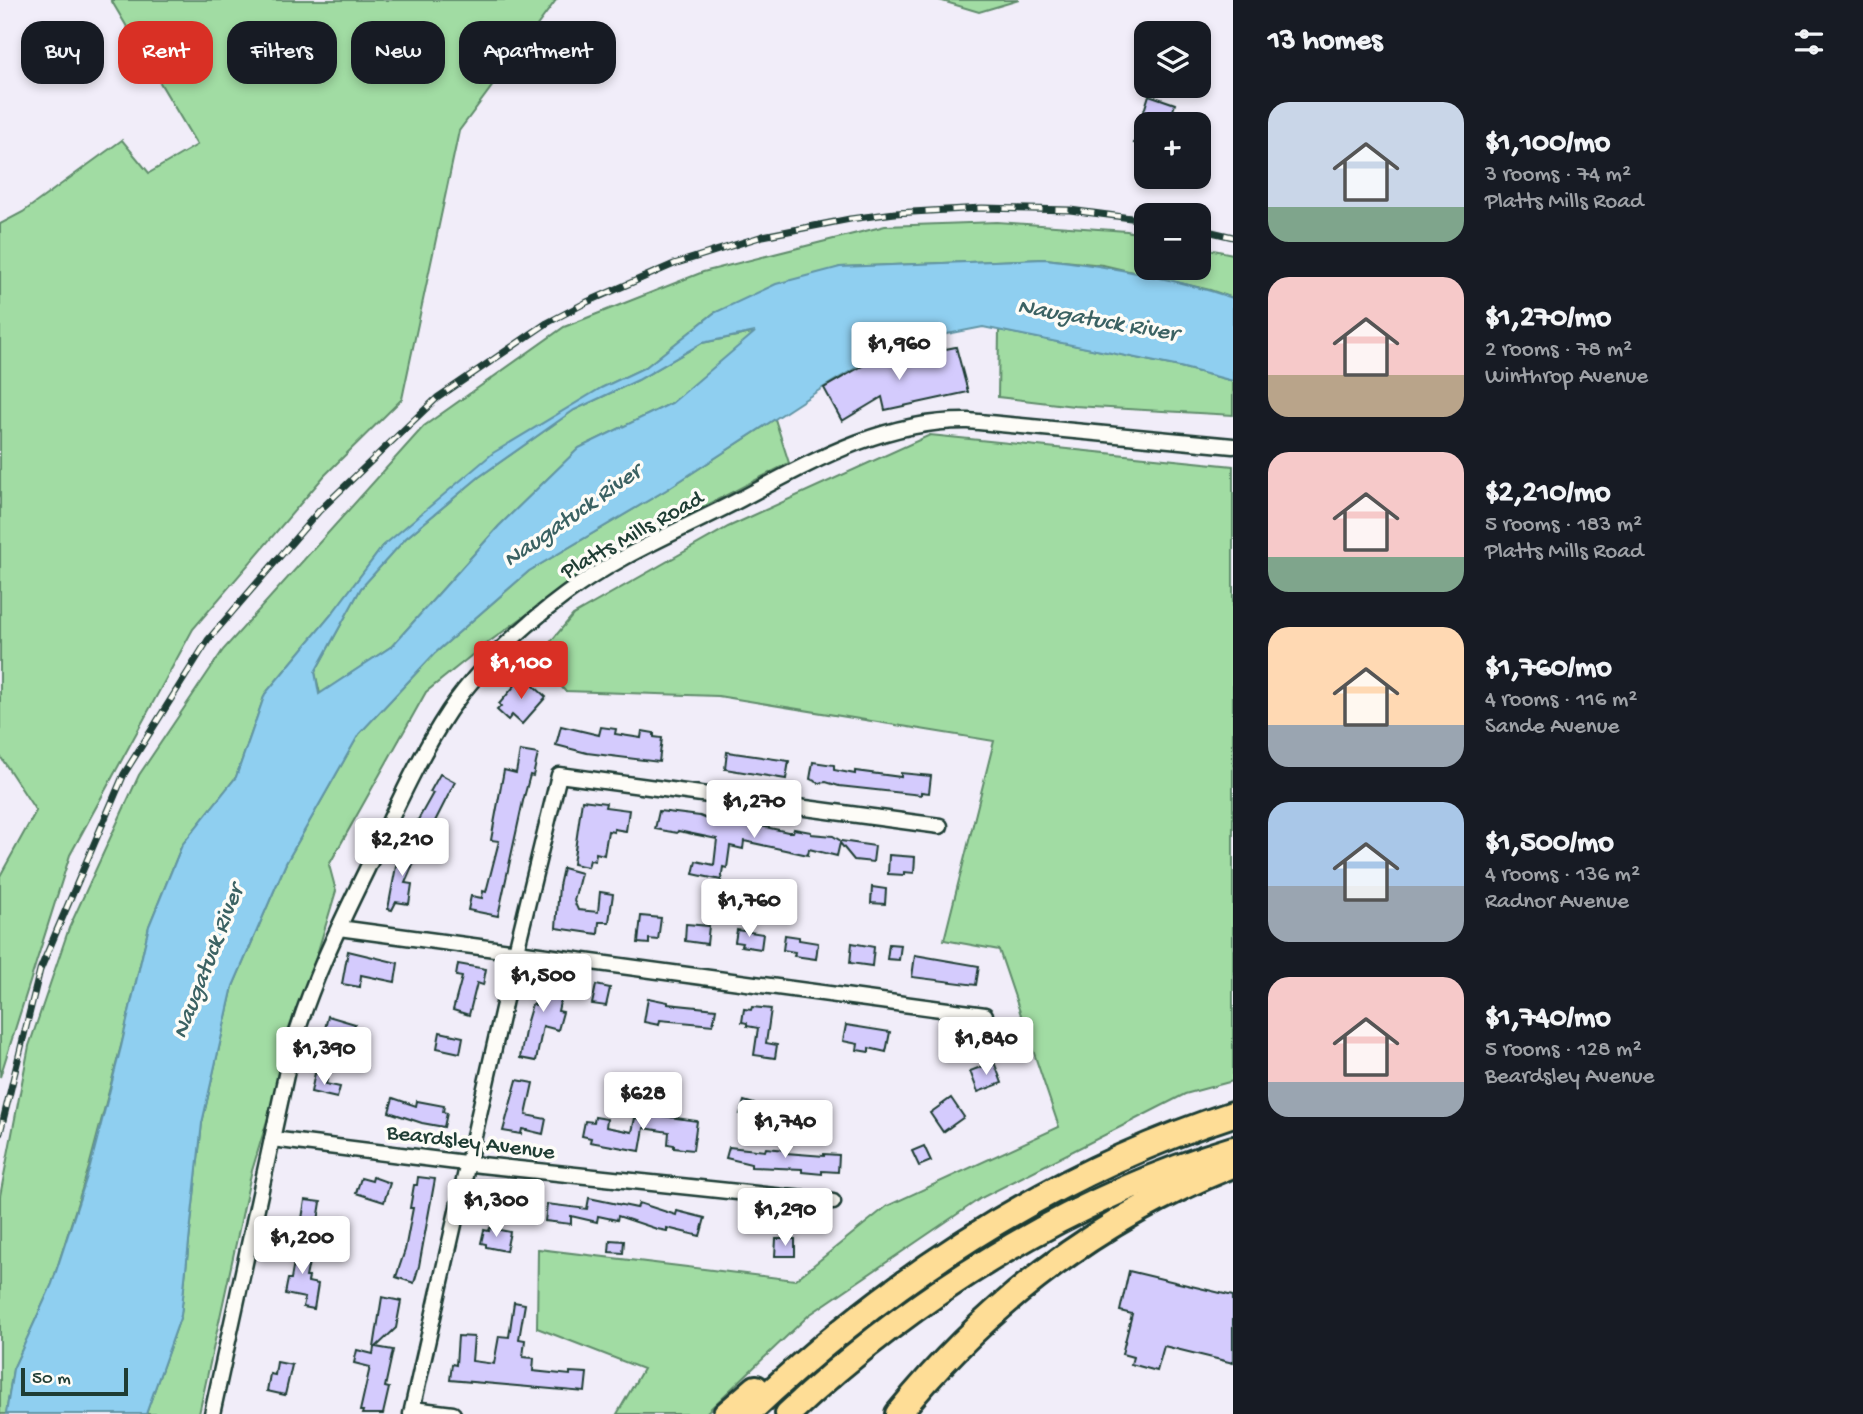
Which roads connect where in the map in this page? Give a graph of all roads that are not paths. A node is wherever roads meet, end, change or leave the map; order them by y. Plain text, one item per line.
1 (1233, 446) edge
2 (940, 826) dead end
3 (338, 928) junction
4 (516, 951) junction
5 (985, 1015) dead end
6 (1233, 1114) edge
7 (272, 1139) junction
8 (1233, 1149) edge
9 (469, 1164) junction
10 (1233, 1166) edge
11 (833, 1202) dead end
12 (893, 1290) junction
13 (412, 1412) edge
14 (212, 1414) edge
15 (453, 1414) edge
16 (726, 1414) edge
17 (747, 1414) edge
18 (788, 1414) edge
19 (898, 1414) edge

1 - 3 street, Platts Mills Road
2 - 4 street
3 - 4 street
3 - 7 street, Platts Mills Road
4 - 5 street
4 - 9 street
6 - 12 highway
7 - 9 street, Beardsley Avenue
7 - 14 street, Platts Mills Road
8 - 18 highway
9 - 11 street, Beardsley Avenue
9 - 13 street
10 - 19 highway
12 - 16 highway
12 - 17 highway
13 - 15 street

